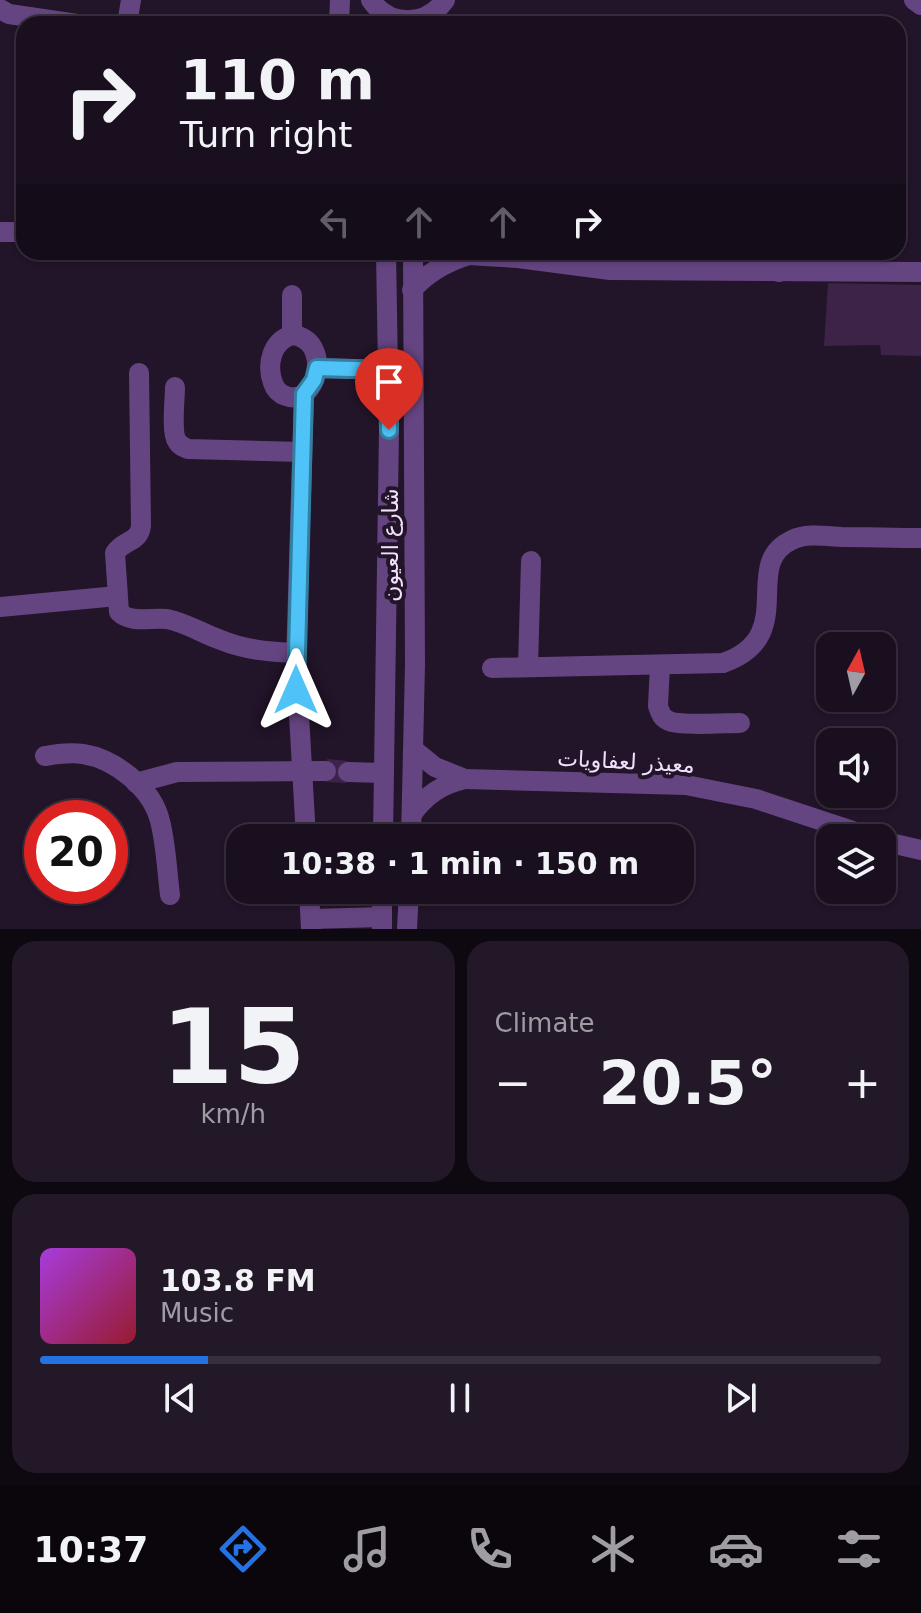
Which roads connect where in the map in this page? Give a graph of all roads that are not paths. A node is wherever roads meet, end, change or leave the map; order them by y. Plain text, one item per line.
1 (914, 0) edge
2 (921, 5) edge
3 (3, 13) edge
4 (23, 16) edge
5 (382, 260) edge
6 (413, 260) edge
7 (451, 260) edge
8 (532, 260) edge
9 (574, 260) edge
10 (763, 260) edge
11 (863, 262) edge
12 (567, 265) junction
13 (779, 272) junction
14 (921, 272) edge
15 (412, 290) junction
16 (292, 295) dead end
17 (292, 335) junction
18 (317, 368) junction
19 (388, 370) junction
20 (139, 373) dead end
21 (175, 387) dead end
22 (304, 394) junction
23 (302, 452) junction
24 (921, 538) edge
25 (531, 561) dead end
26 (117, 596) junction
27 (0, 607) edge
28 (296, 653) junction
29 (660, 665) junction
30 (528, 667) junction
31 (492, 668) dead end
32 (740, 723) dead end
33 (414, 750) junction
34 (45, 756) dead end
35 (302, 771) junction
36 (326, 771) dead end
37 (348, 772) dead end
38 (384, 773) junction
39 (465, 779) junction
40 (136, 783) junction
41 (412, 814) junction
42 (305, 824) edge
43 (383, 824) edge
44 (412, 824) edge
45 (832, 824) edge
46 (896, 844) edge
47 (921, 850) edge
48 (170, 895) dead end
49 (310, 904) edge
50 (408, 904) edge
51 (382, 923) edge
52 (311, 924) edge
53 (407, 929) edge

1 - 2 street
3 - 4 street
5 - 19 street, شارع العيون
6 - 15 street, شارع العيون
7 - 15 street
8 - 12 street
9 - 12 street
10 - 13 street
11 - 13 street
11 - 14 street
12 - 13 street
15 - 33 street, شارع العيون
16 - 17 street
17 - 18 street
17 - 22 street
18 - 19 street
18 - 22 street
19 - 38 street, شارع العيون
20 - 26 street
21 - 23 street
22 - 23 street
23 - 28 street
24 - 29 street
25 - 30 street
26 - 27 street
26 - 28 street
28 - 35 street
29 - 30 street
29 - 32 street
30 - 31 street
33 - 39 street, معيذر لعفاويات
33 - 41 street, شارع العيون
34 - 40 street
35 - 36 street
35 - 40 street
35 - 42 street
37 - 38 street
38 - 43 street, شارع العيون
39 - 41 street, معيذر لعفاويات
39 - 45 street, معيذر لعفاويات
40 - 48 street
41 - 44 street, شارع العيون
46 - 47 street
49 - 52 street
50 - 53 street
51 - 52 street

